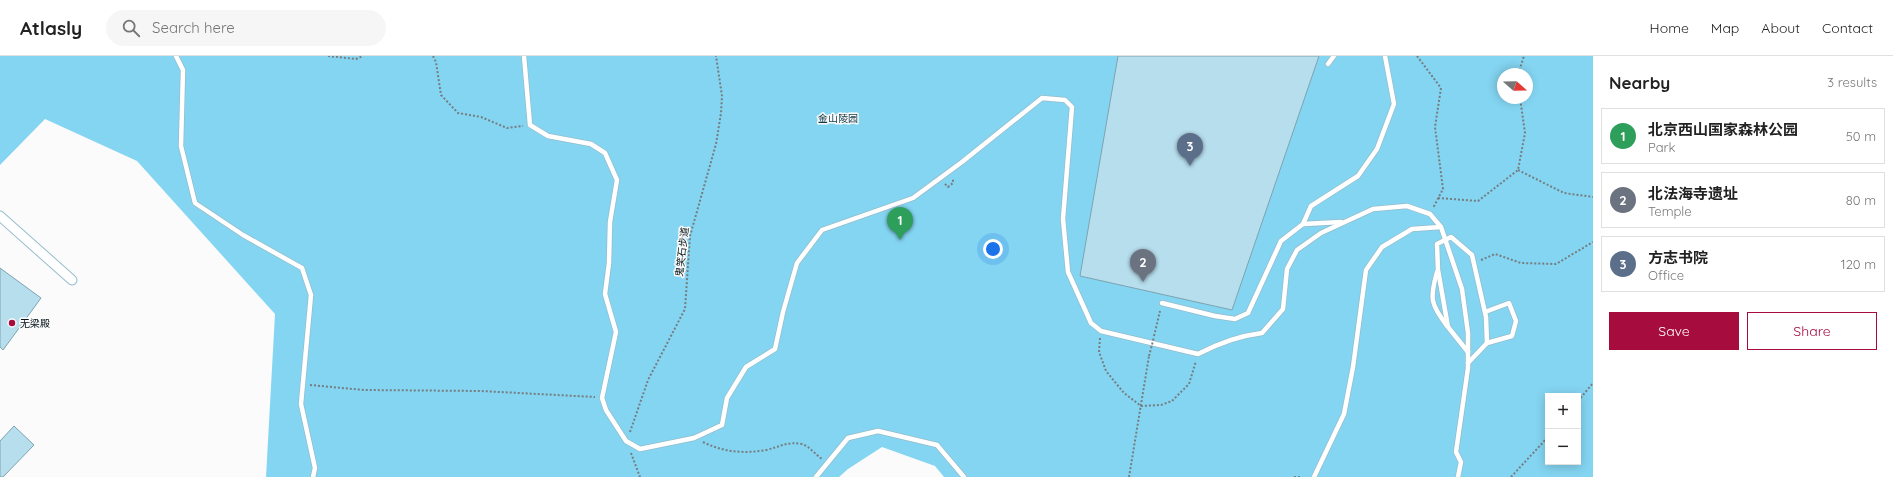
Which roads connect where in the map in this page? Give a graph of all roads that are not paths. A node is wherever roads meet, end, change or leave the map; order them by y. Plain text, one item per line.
1 (176, 56) edge
2 (524, 56) edge
3 (1334, 56) edge
4 (1385, 56) edge
5 (1328, 64) dead end
6 (0, 216) edge
7 (1345, 222) junction
8 (1303, 224) junction
9 (1441, 228) junction
10 (1445, 239) junction
11 (1438, 270) junction
12 (72, 280) dead end
13 (1162, 303) road end
14 (1485, 312) junction
15 (1448, 327) junction
16 (1487, 343) junction
17 (1468, 352) junction
18 (1468, 363) junction
19 (313, 477) edge
20 (816, 477) edge
21 (964, 477) edge
22 (1314, 477) edge
23 (1458, 477) edge

1 - 19 lane
2 - 7 lane
3 - 5 lane
4 - 8 lane
6 - 12 street
7 - 8 lane
7 - 9 lane
8 - 13 lane
9 - 10 lane
9 - 22 lane
10 - 11 lane
10 - 14 lane
10 - 17 lane
11 - 15 lane
11 - 15 lane
14 - 16 lane
14 - 16 lane
15 - 17 lane
16 - 18 lane
17 - 18 lane
18 - 23 lane
20 - 21 lane

